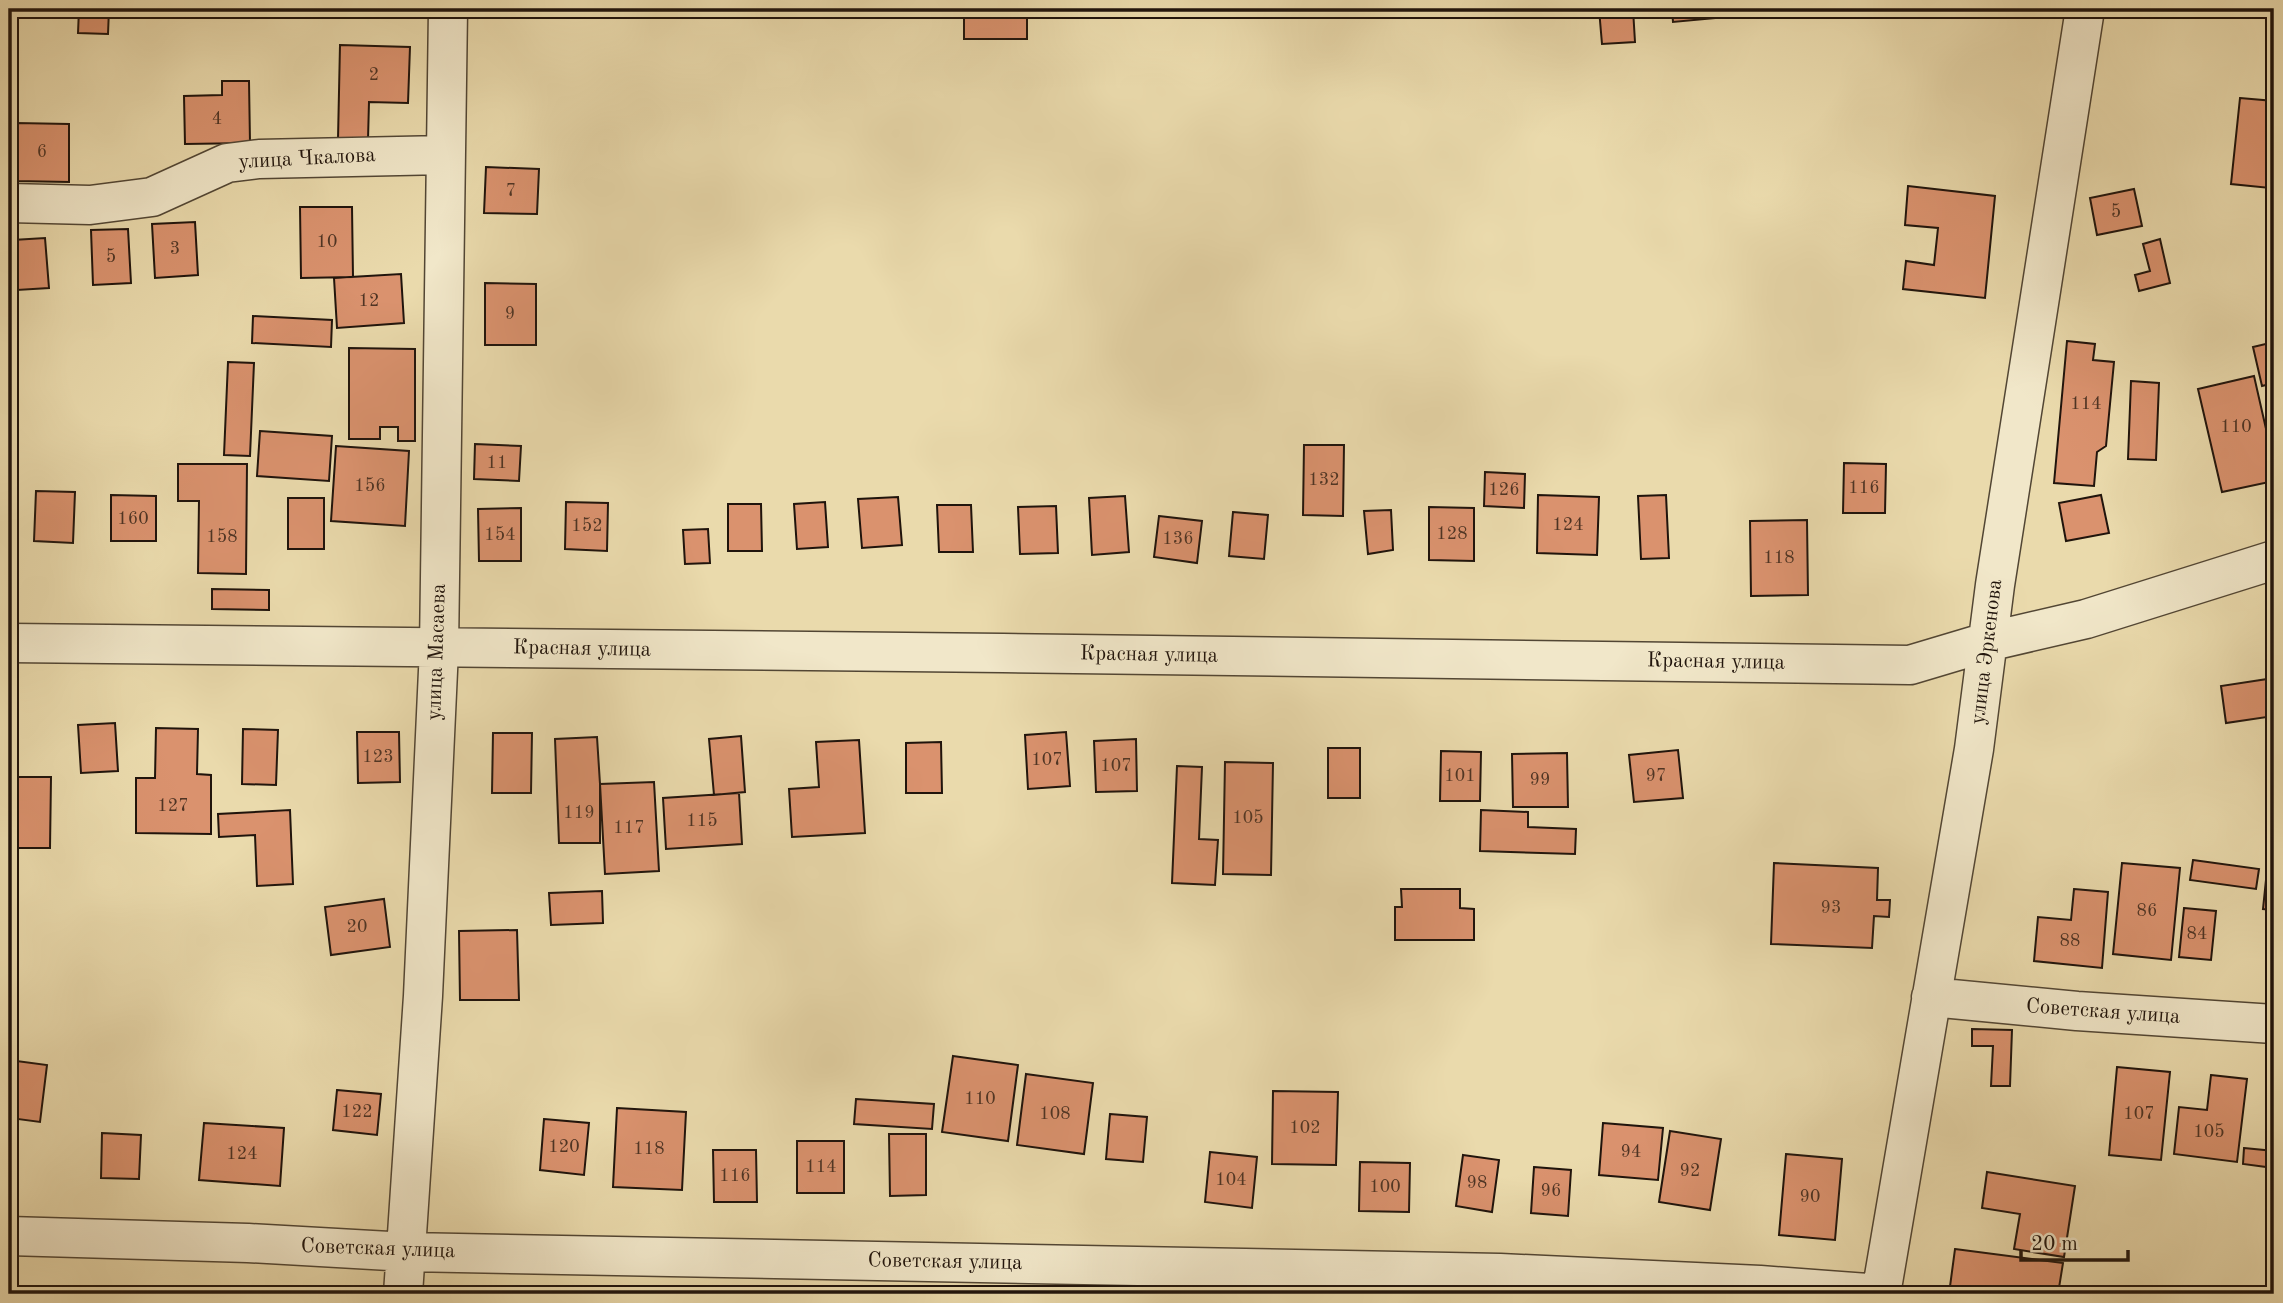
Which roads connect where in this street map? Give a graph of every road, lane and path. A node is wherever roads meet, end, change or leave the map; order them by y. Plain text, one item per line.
1 (448, 9) edge
2 (2085, 9) edge
3 (444, 155) junction
4 (9, 203) edge
5 (2274, 560) edge
6 (1987, 642) junction
7 (9, 643) edge
8 (439, 649) junction
9 (1931, 997) junction
10 (2274, 1024) edge
11 (9, 1236) edge
12 (407, 1252) junction
13 (403, 1294) edge
14 (1881, 1294) edge

1 - 3 street, улица Масаева
2 - 6 street, улица Эркенова
3 - 4 street, улица Чкалова
3 - 8 street, улица Масаева
5 - 6 street, Красная улица
6 - 8 street, Красная улица
6 - 9 street, улица Эркенова
7 - 8 street, Красная улица
8 - 12 street, улица Масаева
9 - 10 street, Советская улица
9 - 14 street, улица Эркенова
11 - 12 street, Советская улица
12 - 13 street, улица Масаева
12 - 14 street, Советская улица

